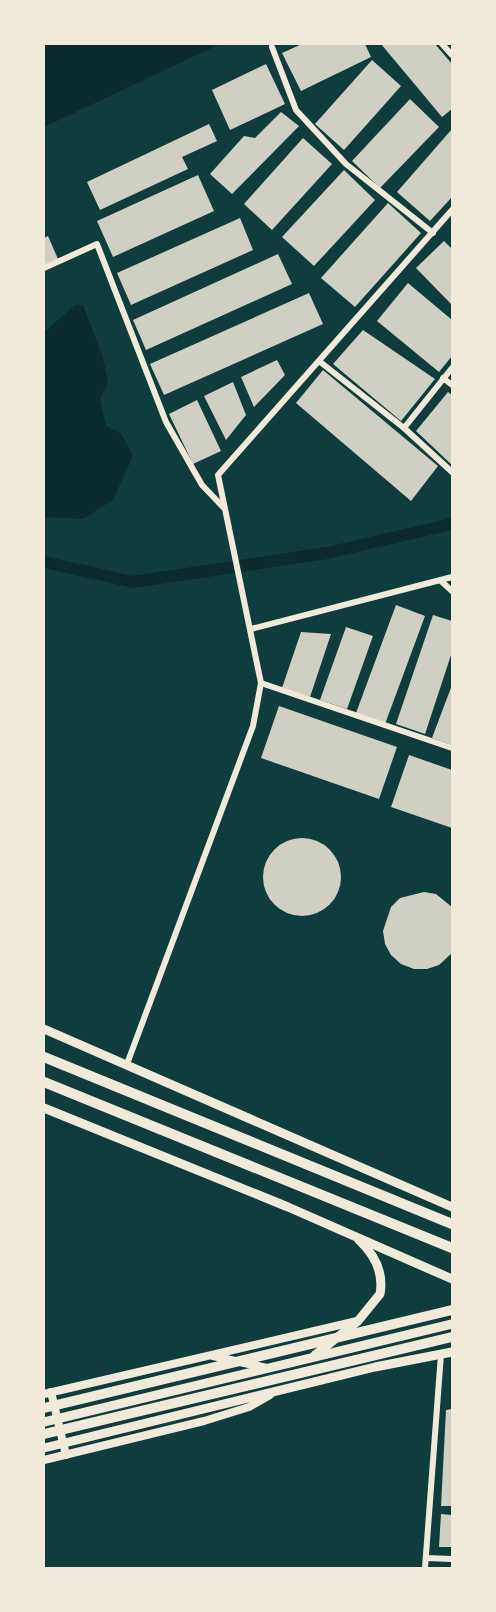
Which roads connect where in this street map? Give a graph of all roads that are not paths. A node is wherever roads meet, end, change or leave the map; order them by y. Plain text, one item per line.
1 (444, 44) edge
2 (272, 47) dead end
3 (453, 55) edge
4 (453, 210) edge
5 (433, 233) junction
6 (44, 268) edge
7 (319, 361) junction
8 (453, 368) edge
9 (443, 378) junction
10 (453, 385) edge
11 (404, 428) junction
12 (453, 472) edge
13 (224, 508) junction
14 (453, 577) edge
15 (441, 581) junction
16 (453, 591) edge
17 (251, 629) junction
18 (261, 683) junction
19 (453, 748) edge
20 (44, 1029) edge
21 (44, 1057) edge
22 (127, 1064) junction
23 (44, 1082) edge
24 (44, 1108) edge
25 (453, 1207) edge
26 (453, 1224) edge
27 (356, 1236) junction
28 (453, 1248) edge
29 (453, 1279) edge
30 (453, 1310) edge
31 (358, 1321) junction
32 (453, 1324) edge
33 (453, 1337) edge
34 (453, 1352) edge
35 (441, 1354) junction
36 (211, 1356) junction
37 (313, 1356) junction
38 (267, 1368) junction
39 (277, 1391) junction
40 (47, 1393) edge
41 (44, 1408) edge
42 (44, 1422) edge
43 (44, 1434) edge
44 (44, 1448) edge
45 (66, 1455) junction
46 (44, 1460) edge
47 (426, 1558) junction
48 (453, 1559) edge
49 (425, 1569) edge

1 - 3 street
2 - 5 street
4 - 5 street
5 - 7 street
6 - 13 street
7 - 11 street
7 - 13 street
8 - 9 street
9 - 10 street
9 - 11 street
11 - 12 street
13 - 17 street
14 - 15 street
15 - 16 street
15 - 17 street
17 - 18 street
18 - 19 street
18 - 22 street
20 - 22 main road
21 - 26 highway
22 - 25 main road
23 - 28 highway
24 - 27 main road
27 - 29 main road
27 - 31 main road
30 - 41 highway
31 - 36 street
31 - 37 main road
32 - 37 main road
33 - 43 highway
34 - 35 main road
35 - 39 main road
35 - 47 street
36 - 38 street
36 - 40 street
37 - 38 main road
38 - 42 main road
39 - 44 main road
39 - 45 street
40 - 45 street
45 - 46 street
47 - 48 street
47 - 49 street

